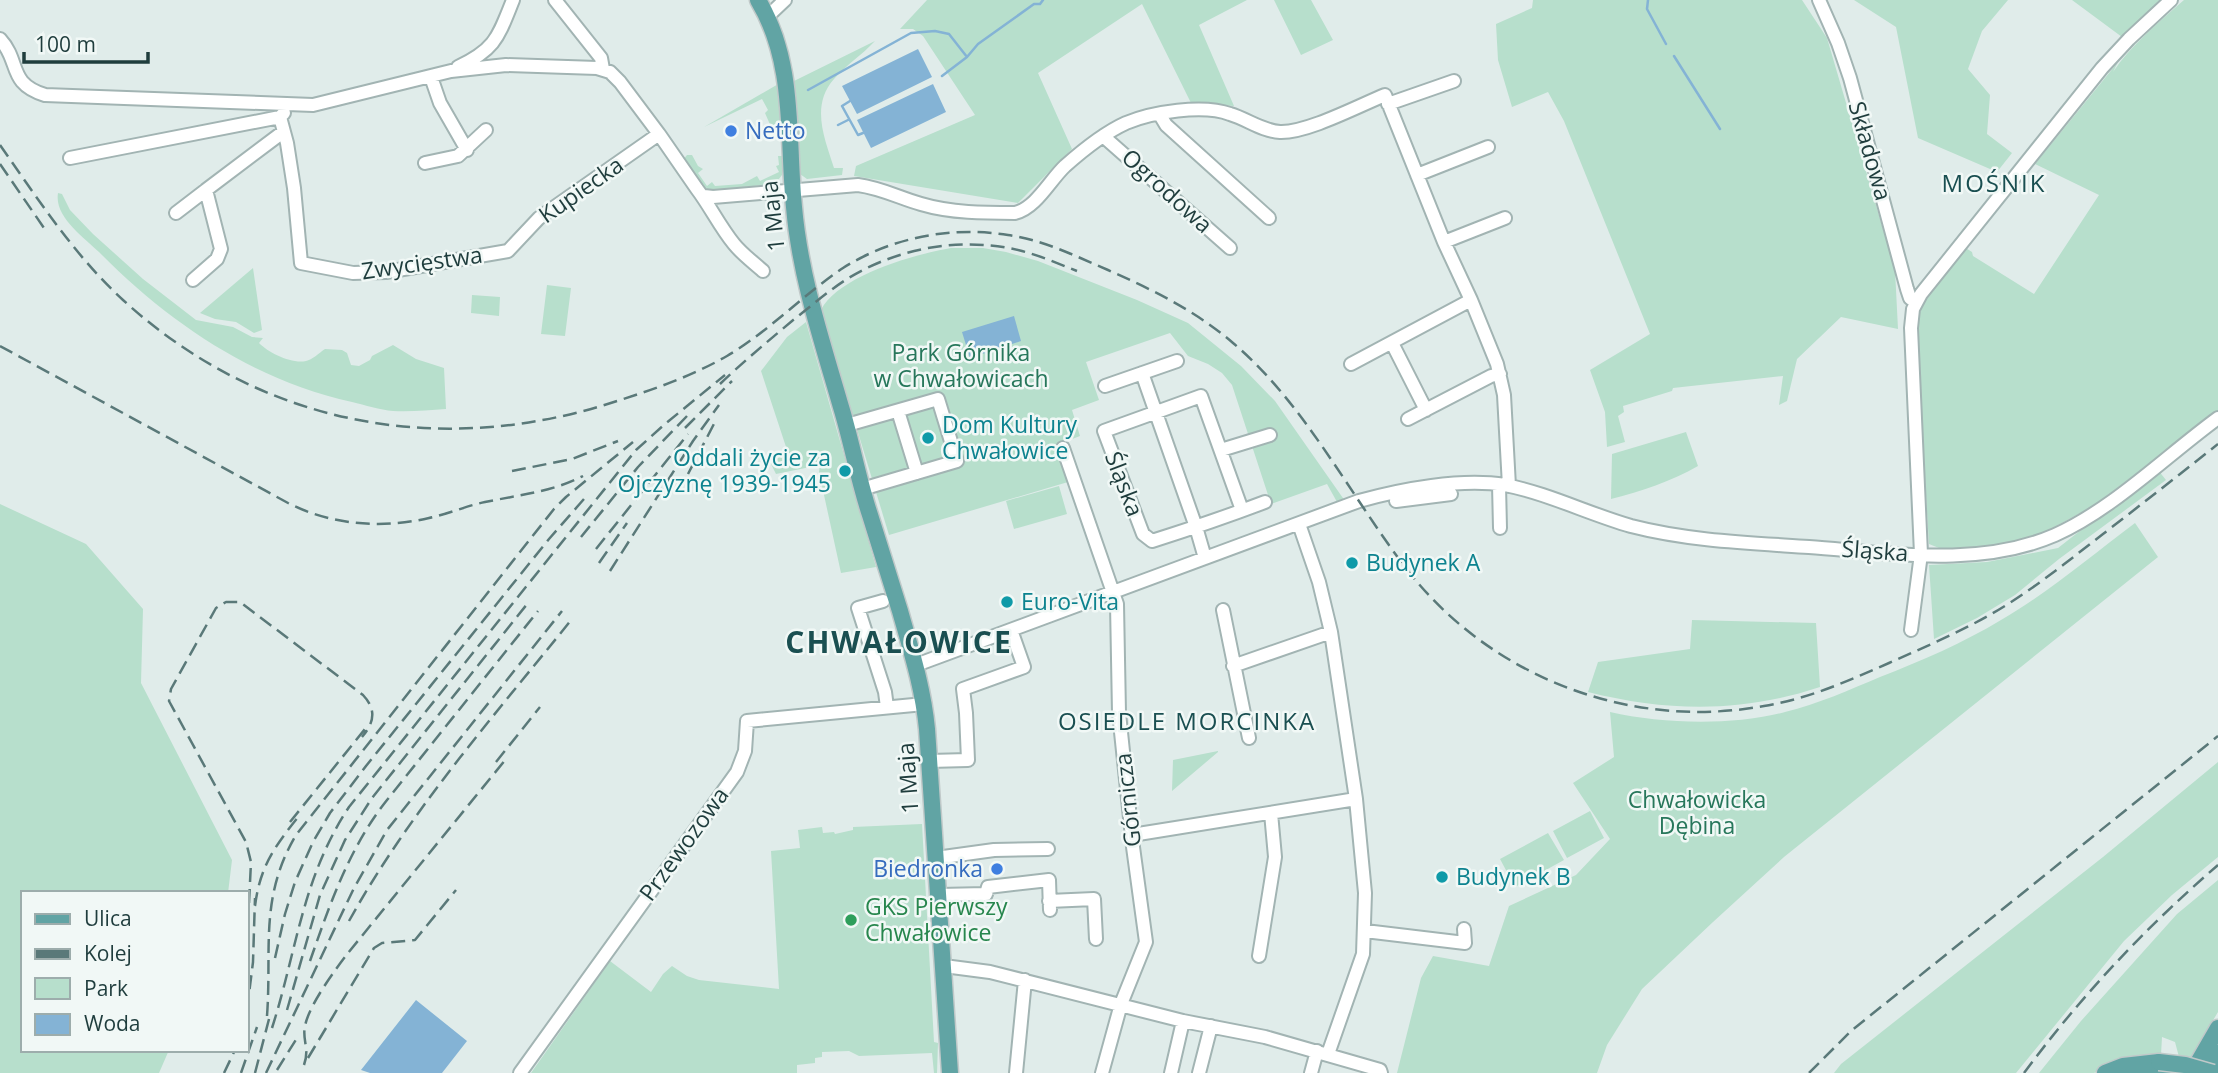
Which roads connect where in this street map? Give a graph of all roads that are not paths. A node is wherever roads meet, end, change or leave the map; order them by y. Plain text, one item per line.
1 (513, 0) edge
2 (555, 0) edge
3 (758, 0) edge
4 (785, 0) edge
5 (1819, 0) edge
6 (2171, 0) edge
7 (767, 17) junction
8 (0, 39) edge
9 (603, 69) junction
10 (451, 71) junction
11 (431, 77) junction
12 (1454, 81) dead end
13 (1388, 104) junction
14 (293, 105) junction
15 (1160, 115) junction
16 (280, 117) junction
17 (486, 130) dead end
18 (283, 132) junction
19 (659, 134) junction
20 (1103, 136) junction
21 (1488, 147) dead end
22 (467, 149) junction
23 (70, 158) dead end
24 (425, 163) dead end
25 (1417, 175) junction
26 (206, 190) junction
27 (792, 190) junction
28 (704, 196) junction
29 (176, 213) dead end
30 (1269, 218) dead end
31 (1505, 218) dead end
32 (1444, 242) junction
33 (1230, 248) dead end
34 (507, 251) joint
35 (763, 271) dead end
36 (193, 280) dead end
37 (1471, 300) junction
38 (1915, 302) junction
39 (1392, 343) junction
40 (1177, 361) dead end
41 (1351, 364) dead end
42 (1142, 373) junction
43 (1500, 374) junction
44 (1105, 386) dead end
45 (1426, 410) junction
46 (898, 411) junction
47 (1156, 412) junction
48 (2218, 418) edge
49 (1408, 419) dead end
50 (846, 425) junction
51 (1270, 435) dead end
52 (1063, 448) dead end
53 (1221, 450) junction
54 (917, 473) junction
55 (1504, 485) junction
56 (862, 489) junction
57 (1451, 494) dead end
58 (1373, 498) junction
59 (1265, 502) dead end
60 (1242, 510) junction
61 (1299, 524) junction
62 (1196, 527) junction
63 (1500, 528) dead end
64 (1921, 554) junction
65 (1205, 558) junction
66 (1114, 592) junction
67 (883, 601) dead end
68 (1223, 610) dead end
69 (1011, 630) junction
70 (1911, 630) dead end
71 (1331, 632) junction
72 (916, 666) junction
73 (1233, 666) junction
74 (924, 704) junction
75 (887, 707) junction
76 (1249, 738) dead end
77 (929, 761) junction
78 (1356, 799) junction
79 (1271, 813) junction
80 (1132, 835) junction
81 (1048, 849) dead end
82 (936, 858) junction
83 (939, 895) junction
84 (1464, 929) dead end
85 (1365, 931) junction
86 (1096, 939) dead end
87 (1259, 956) dead end
88 (944, 966) junction
89 (1025, 980) junction
90 (1121, 1004) junction
91 (1184, 1021) junction
92 (1211, 1026) junction
93 (2218, 1028) edge
94 (1323, 1052) junction
95 (2218, 1053) edge
96 (2151, 1069) edge
97 (520, 1073) edge
98 (950, 1073) edge
99 (1016, 1073) edge
100 (1102, 1073) edge
101 (1171, 1073) edge
102 (1199, 1073) edge
103 (1311, 1073) edge
104 (1381, 1073) edge
105 (2105, 1073) edge
106 (2175, 1073) edge
107 (2192, 1073) edge
108 (2206, 1073) edge
109 (2213, 1073) edge

1 - 10 street
2 - 9 street
3 - 7 main road, 1 Maja
4 - 7 street
5 - 38 street, Składowa
6 - 38 street
7 - 27 main road, 1 Maja
8 - 14 street
9 - 10 street
9 - 19 street
10 - 11 street
11 - 14 street
11 - 22 street
12 - 13 street, Ogrodowa
13 - 15 street, Ogrodowa
13 - 25 street
14 - 16 street
15 - 20 street, Ogrodowa
15 - 30 street
16 - 18 street, Zwycięstwa
16 - 23 street
17 - 22 street
18 - 26 street
18 - 34 street, Zwycięstwa
19 - 28 street
19 - 34 street, Kupiecka
20 - 27 street, Ogrodowa
20 - 33 street, Ogrodowa
21 - 25 street
22 - 24 street
25 - 32 street
26 - 29 street
26 - 36 street
27 - 28 street
27 - 50 main road, 1 Maja
28 - 35 street
31 - 32 street
32 - 37 street
37 - 39 street
37 - 43 street
38 - 64 street
39 - 41 street
39 - 45 street
40 - 42 street
42 - 44 street
42 - 47 street
43 - 45 street
43 - 55 street
45 - 49 street
46 - 50 street
46 - 54 street
46 - 54 street
47 - 53 street, Śląska
47 - 62 street
47 - 62 street, Śląska
48 - 64 street, Śląska
50 - 56 main road, 1 Maja
51 - 53 street
52 - 66 street, Śląska
53 - 60 street, Śląska
54 - 56 street
55 - 58 street, Śląska
55 - 63 street
55 - 64 street, Śląska
56 - 72 main road, 1 Maja
57 - 58 street, Śląska
58 - 61 street, Śląska
59 - 60 street, Śląska
60 - 62 street, Śląska
61 - 65 street, Śląska
61 - 71 street
62 - 65 street
64 - 70 street
65 - 66 street, Śląska
66 - 69 street, Śląska
66 - 80 street, Górnicza
67 - 75 street
68 - 73 street
69 - 72 street, Śląska
69 - 77 street
71 - 73 street
71 - 78 street
72 - 74 main road, 1 Maja
73 - 76 street
74 - 75 street, Przewozowa
74 - 77 main road, 1 Maja
75 - 97 street, Przewozowa
77 - 82 main road, 1 Maja
78 - 79 street
78 - 85 street
79 - 80 street
79 - 87 street
80 - 90 street, Górnicza
81 - 82 street
82 - 83 main road, 1 Maja
83 - 86 street
83 - 88 main road, 1 Maja
84 - 85 street
85 - 94 street
88 - 89 street
88 - 98 main road, 1 Maja
89 - 90 street
89 - 99 street
90 - 91 street
90 - 100 street, Górnicza
91 - 92 street
91 - 101 street
92 - 94 street
92 - 102 street
93 - 107 main road
94 - 103 street
94 - 104 street
95 - 108 main road
96 - 105 main road
96 - 106 main road
96 - 109 main road, bridge

